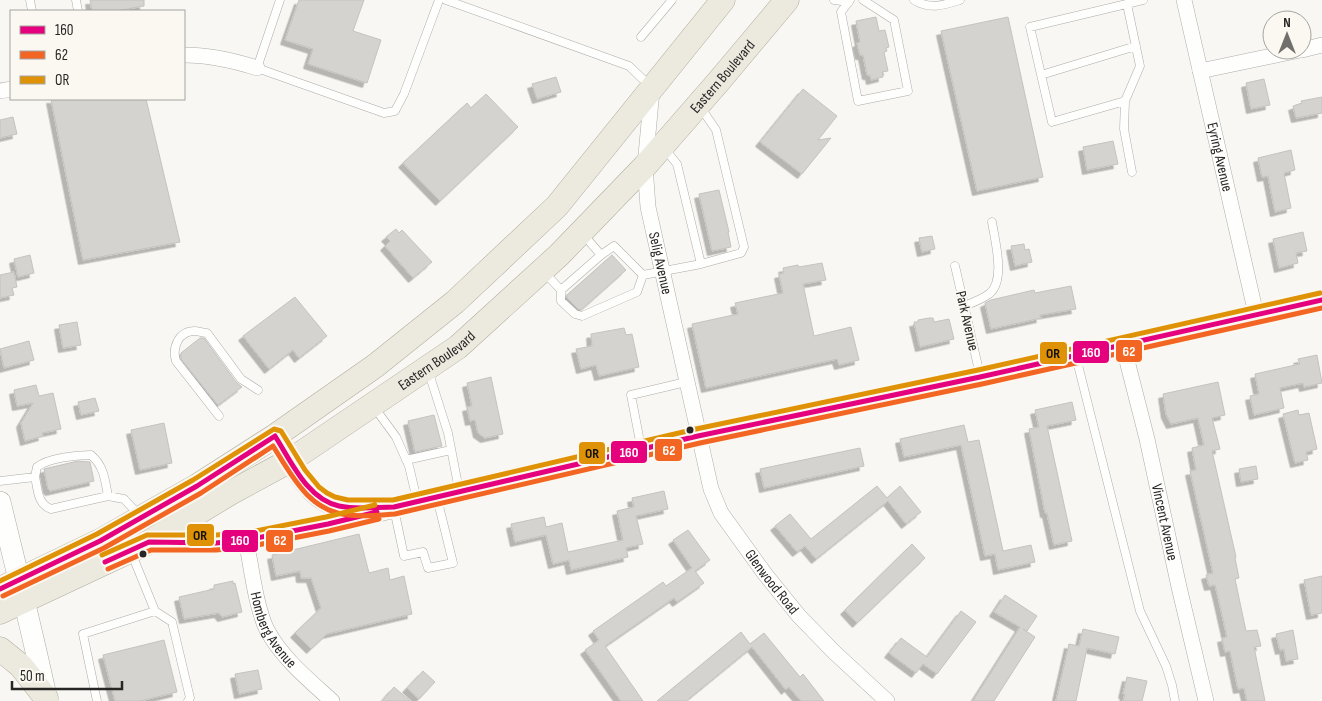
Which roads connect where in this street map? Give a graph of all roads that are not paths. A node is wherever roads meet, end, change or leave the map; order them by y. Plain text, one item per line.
1 (280, 0) edge
2 (439, 0) edge
3 (446, 0) edge
4 (672, 0) edge
5 (723, 0) edge
6 (787, 0) edge
7 (834, 0) edge
8 (862, 0) edge
9 (914, 0) edge
10 (960, 0) edge
11 (1143, 0) edge
12 (1184, 0) edge
13 (849, 1) edge
14 (1127, 4) junction
15 (641, 37) dead end
16 (1136, 46) junction
17 (185, 55) edge
18 (1262, 58) edge
19 (257, 68) junction
20 (1200, 71) junction
21 (1041, 75) junction
22 (652, 88) junction
23 (1125, 101) junction
24 (699, 105) junction
25 (663, 147) junction
26 (645, 166) junction
27 (1132, 172) dead end
28 (992, 222) dead end
29 (581, 232) junction
30 (601, 255) junction
31 (701, 264) junction
32 (955, 266) dead end
33 (542, 270) junction
34 (662, 271) junction
35 (642, 275) junction
36 (561, 290) junction
37 (1322, 300) edge
38 (964, 306) junction
39 (1256, 314) junction
40 (1124, 345) junction
41 (1076, 355) junction
42 (427, 368) junction
43 (980, 377) junction
44 (686, 382) junction
45 (258, 390) dead end
46 (373, 405) junction
47 (219, 416) dead end
48 (275, 436) junction
49 (698, 436) junction
50 (642, 449) junction
51 (451, 450) junction
52 (291, 460) junction
53 (406, 460) junction
54 (35, 476) junction
55 (0, 481) edge
56 (459, 492) junction
57 (108, 496) junction
58 (427, 499) junction
59 (0, 502) edge
60 (394, 507) junction
61 (141, 517) junction
62 (246, 540) junction
63 (140, 546) junction
64 (15, 589) edge
65 (155, 611) junction
66 (0, 612) edge
67 (0, 649) edge
68 (47, 699) edge
69 (97, 701) edge
70 (188, 701) edge
71 (332, 701) edge
72 (887, 701) edge
73 (1175, 701) edge
74 (1206, 701) edge

1 - 19 lane
2 - 19 lane
3 - 22 lane
4 - 15 lane
5 - 22 main road, Eastern Boulevard
6 - 24 main road, Eastern Boulevard
7 - 13 lane
8 - 13 lane
8 - 13 lane
9 - 10 lane
11 - 14 lane
12 - 20 street, Eyring Avenue
14 - 16 lane
14 - 21 lane
16 - 21 lane
16 - 23 lane
17 - 19 street
18 - 20 street
20 - 39 street, Eyring Avenue
21 - 23 lane
22 - 26 street, Selig Avenue
22 - 48 main road, Eastern Boulevard
23 - 27 lane
24 - 25 main road, Eastern Boulevard
24 - 31 lane
25 - 26 main road, Eastern Boulevard
25 - 31 lane
26 - 29 main road, Eastern Boulevard
26 - 34 street, Selig Avenue
28 - 38 lane
29 - 30 lane
29 - 33 main road, Eastern Boulevard
30 - 35 lane
30 - 36 lane
31 - 34 lane
32 - 38 lane, Park Avenue
33 - 36 lane
33 - 42 main road, Eastern Boulevard
34 - 35 lane
34 - 44 street, Selig Avenue
35 - 36 lane
37 - 39 street
38 - 43 lane, Park Avenue
39 - 40 street
40 - 41 street
40 - 74 street, Vincent Avenue
41 - 43 street
41 - 73 lane
42 - 46 main road, Eastern Boulevard
42 - 51 lane
43 - 49 street
44 - 49 street, Selig Avenue
44 - 50 lane
45 - 47 lane
46 - 52 main road, Eastern Boulevard
46 - 53 lane
48 - 52 street
48 - 61 main road, Eastern Boulevard
49 - 50 street
49 - 72 street, Glenwood Road
50 - 56 street
51 - 53 lane
51 - 56 lane
52 - 60 street
52 - 63 main road, Eastern Boulevard
53 - 58 lane
54 - 55 lane
54 - 57 lane
54 - 57 lane
56 - 58 street
57 - 61 lane
58 - 60 street
58 - 60 lane
59 - 64 street
60 - 62 street
61 - 64 main road, Eastern Boulevard
62 - 63 street
62 - 71 street, Homberg Avenue
63 - 64 main road, Eastern Boulevard
63 - 65 lane
64 - 66 main road, Eastern Boulevard
64 - 68 street
65 - 69 lane
65 - 70 lane
67 - 68 main road

